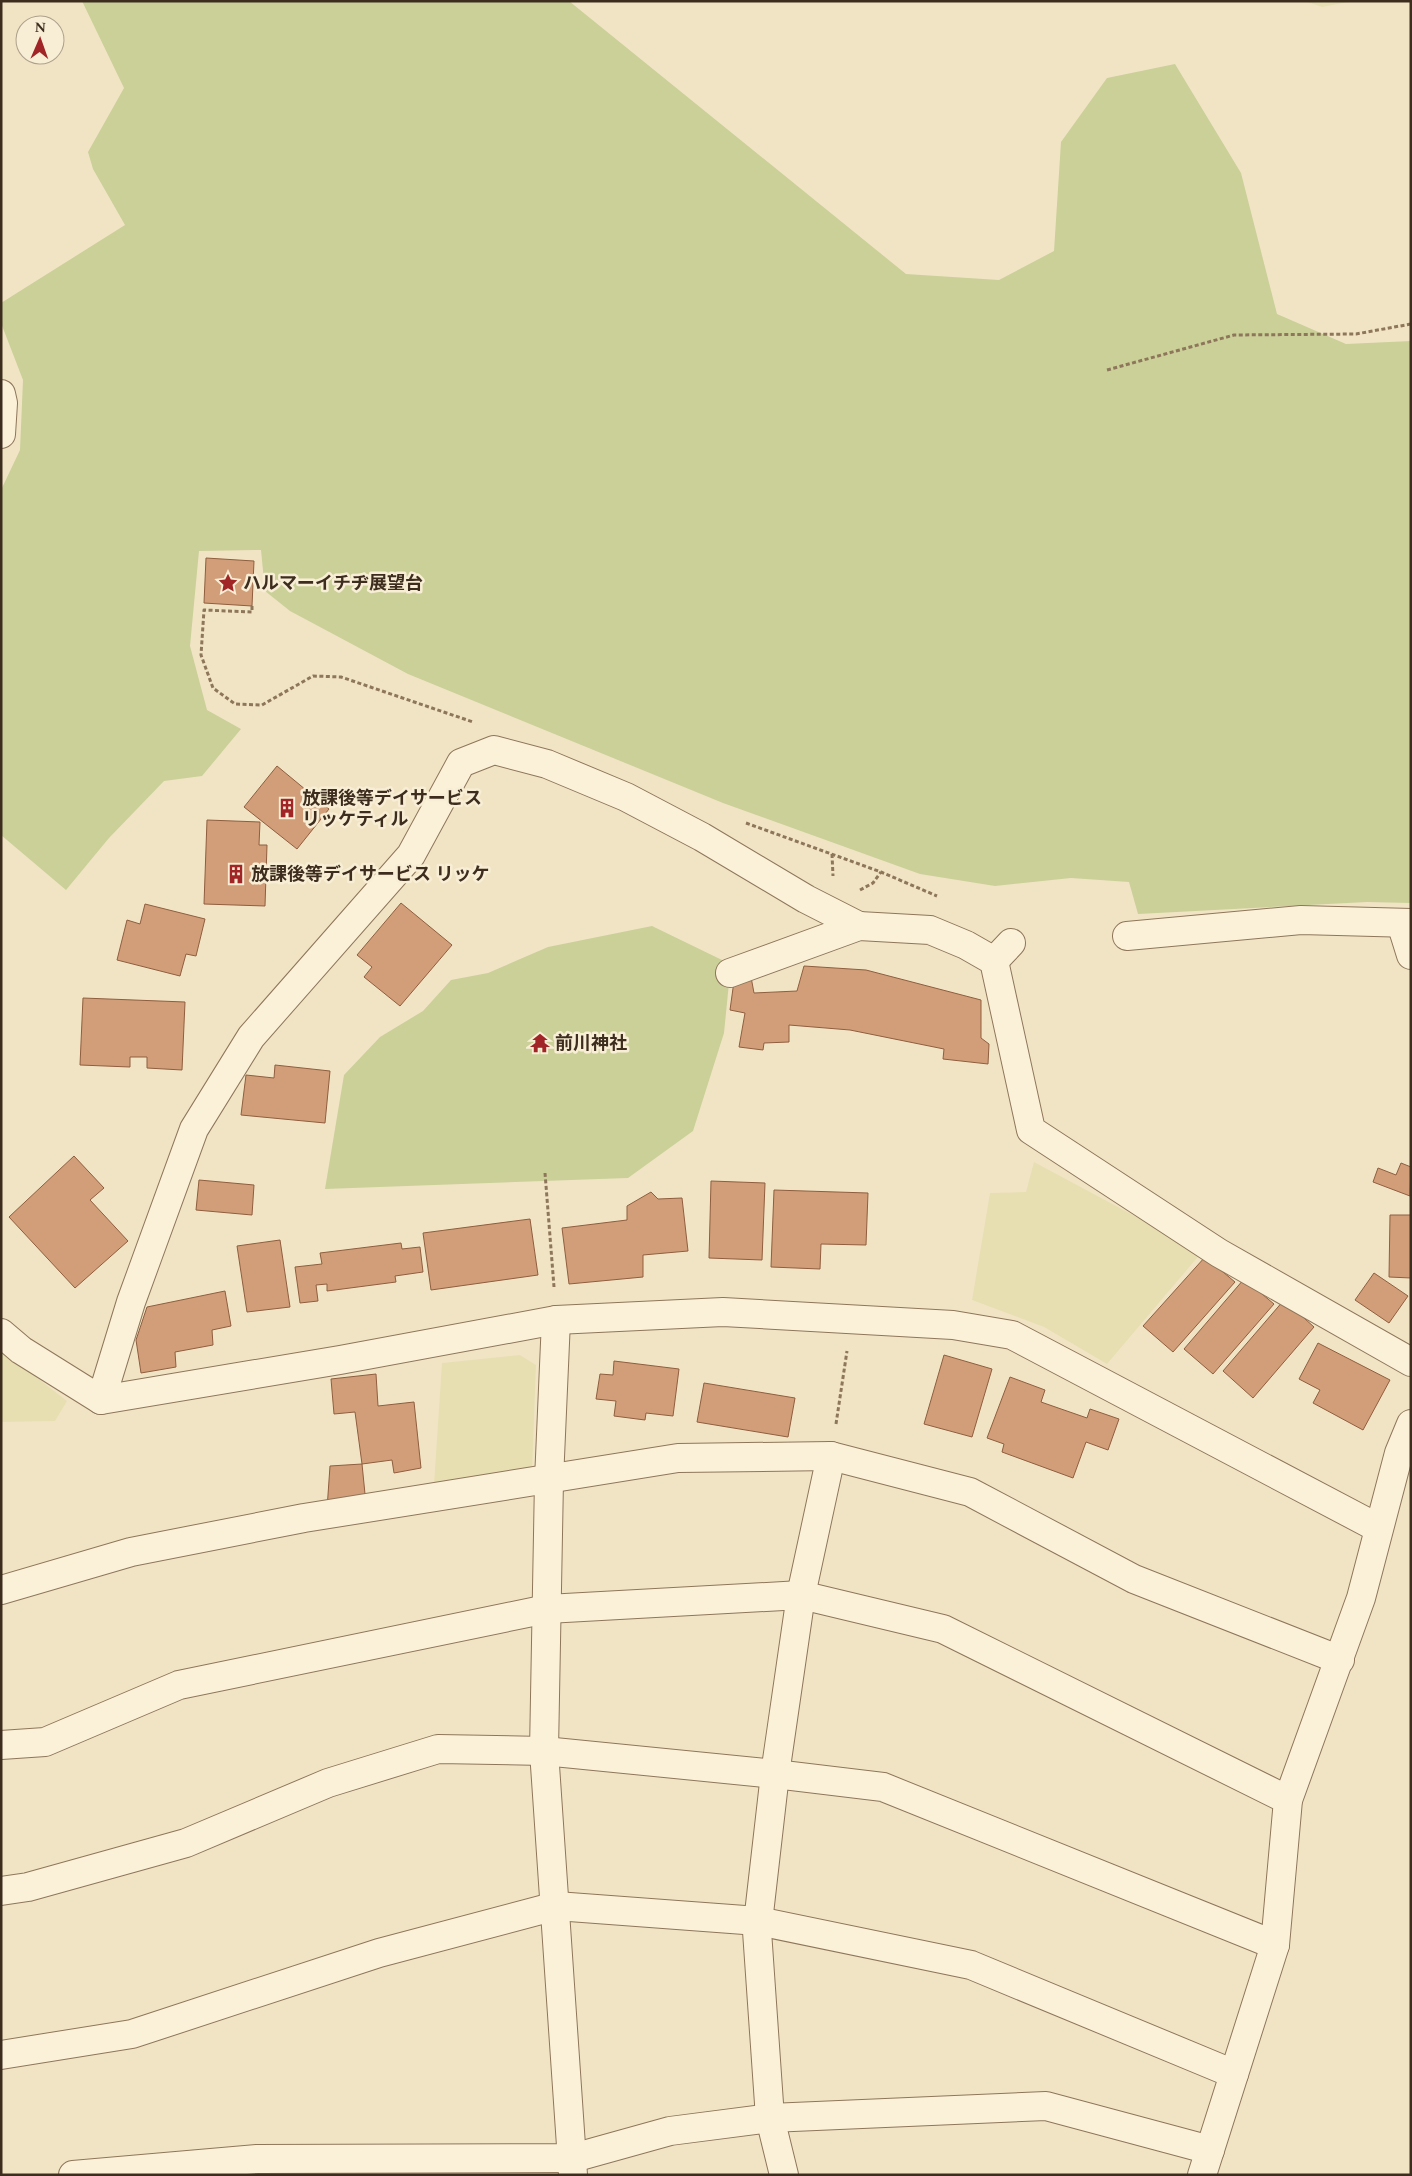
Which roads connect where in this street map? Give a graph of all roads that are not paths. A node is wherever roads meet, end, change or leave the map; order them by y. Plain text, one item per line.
1 (1, 394) edge
2 (1, 434) edge
3 (1406, 923) edge
4 (859, 926) junction
5 (1127, 936) dead end
6 (1411, 955) edge
7 (730, 973) dead end
8 (556, 1320) junction
9 (1, 1333) edge
10 (1411, 1362) edge
11 (101, 1400) junction
12 (1411, 1424) edge
13 (831, 1456) junction
14 (549, 1480) junction
15 (1378, 1528) junction
16 (1, 1590) edge
17 (802, 1596) junction
18 (547, 1609) junction
19 (1340, 1660) junction
20 (1, 1745) edge
21 (544, 1751) junction
22 (775, 1774) junction
23 (1288, 1800) junction
24 (1, 1891) edge
25 (556, 1906) junction
26 (758, 1921) junction
27 (1275, 1945) junction
28 (1, 2055) edge
29 (1234, 2074) junction
30 (770, 2118) junction
31 (1206, 2162) edge
32 (573, 2166) edge
33 (74, 2175) edge
34 (784, 2175) edge

1 - 2 street
3 - 5 street
3 - 6 street
4 - 7 street
4 - 10 street
4 - 11 street
8 - 11 street
8 - 14 street
8 - 15 street
9 - 11 street
12 - 15 street
13 - 14 street
13 - 17 street
13 - 19 street
14 - 16 street
14 - 18 street
15 - 19 street
17 - 18 street
17 - 22 street
17 - 23 street
18 - 20 street
18 - 21 street
19 - 23 street
21 - 22 street
21 - 24 street
21 - 25 street
22 - 26 street
22 - 27 street
23 - 27 street
25 - 26 street
25 - 28 street
25 - 32 street
26 - 29 street
26 - 30 street
27 - 29 street
29 - 31 street
30 - 31 street
30 - 32 street
30 - 34 street
32 - 33 street

